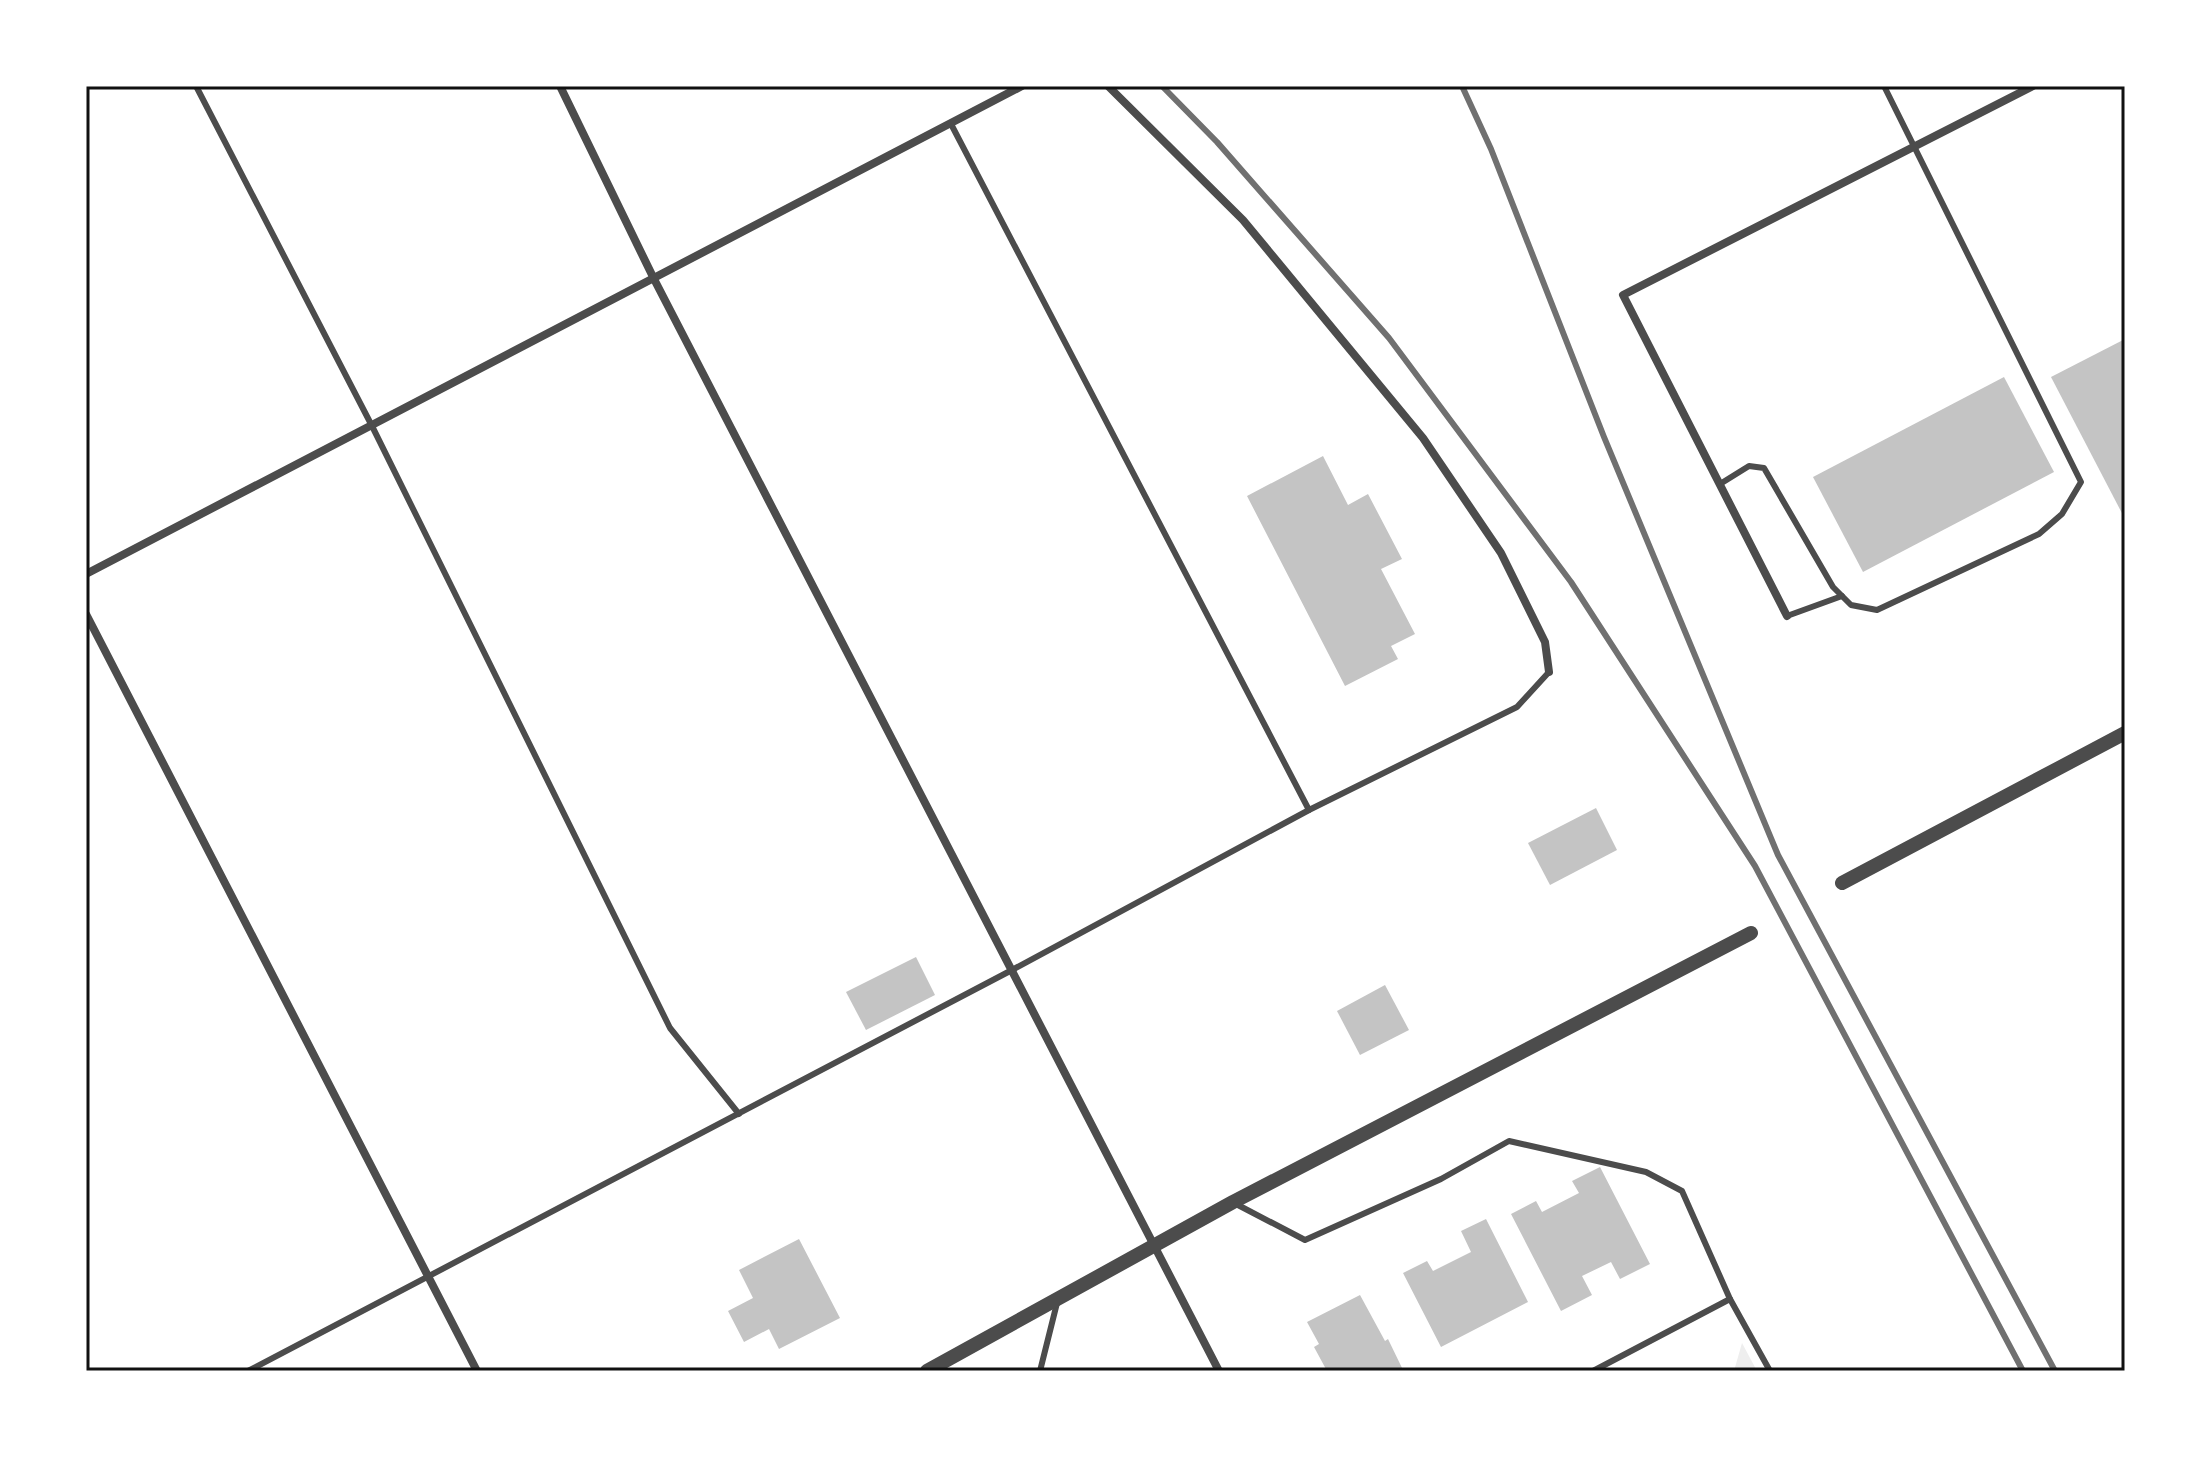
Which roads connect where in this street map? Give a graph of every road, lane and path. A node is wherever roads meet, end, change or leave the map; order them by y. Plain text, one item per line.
1 (196, 86) edge
2 (560, 86) edge
3 (1022, 86) edge
4 (1108, 86) edge
5 (1884, 86) edge
6 (2033, 86) edge
7 (951, 124) junction
8 (1915, 146) junction
9 (654, 279) junction
10 (372, 426) junction
11 (1720, 484) junction
12 (86, 574) edge
13 (1842, 596) junction
14 (86, 614) edge
15 (1787, 616) joint
16 (1549, 672) joint
17 (2125, 733) edge
18 (1309, 810) junction
19 (1842, 883) dead end
20 (1751, 933) dead end
21 (1012, 970) junction
22 (739, 1114) junction
23 (1233, 1202) junction
24 (1155, 1247) junction
25 (427, 1278) junction
26 (1730, 1299) junction
27 (1058, 1300) junction
28 (248, 1371) edge
29 (477, 1371) edge
30 (927, 1371) edge
31 (1040, 1371) edge
32 (1219, 1371) edge
33 (1593, 1371) edge
34 (1770, 1371) edge

1 - 10 lane
2 - 9 street
3 - 7 street
4 - 16 street
5 - 8 lane
6 - 8 street
7 - 9 street
7 - 18 lane
8 - 11 street
8 - 13 lane
9 - 10 street
9 - 21 street
10 - 12 street
10 - 22 lane
11 - 13 lane
11 - 15 street
13 - 15 lane
14 - 25 street
16 - 18 lane
17 - 19 street
18 - 21 lane
20 - 23 street
21 - 22 lane
21 - 24 street
22 - 25 lane
23 - 24 street
23 - 26 lane
24 - 27 street
24 - 32 street
25 - 28 lane
25 - 29 street
26 - 33 lane
26 - 34 lane
27 - 30 street
27 - 31 lane

